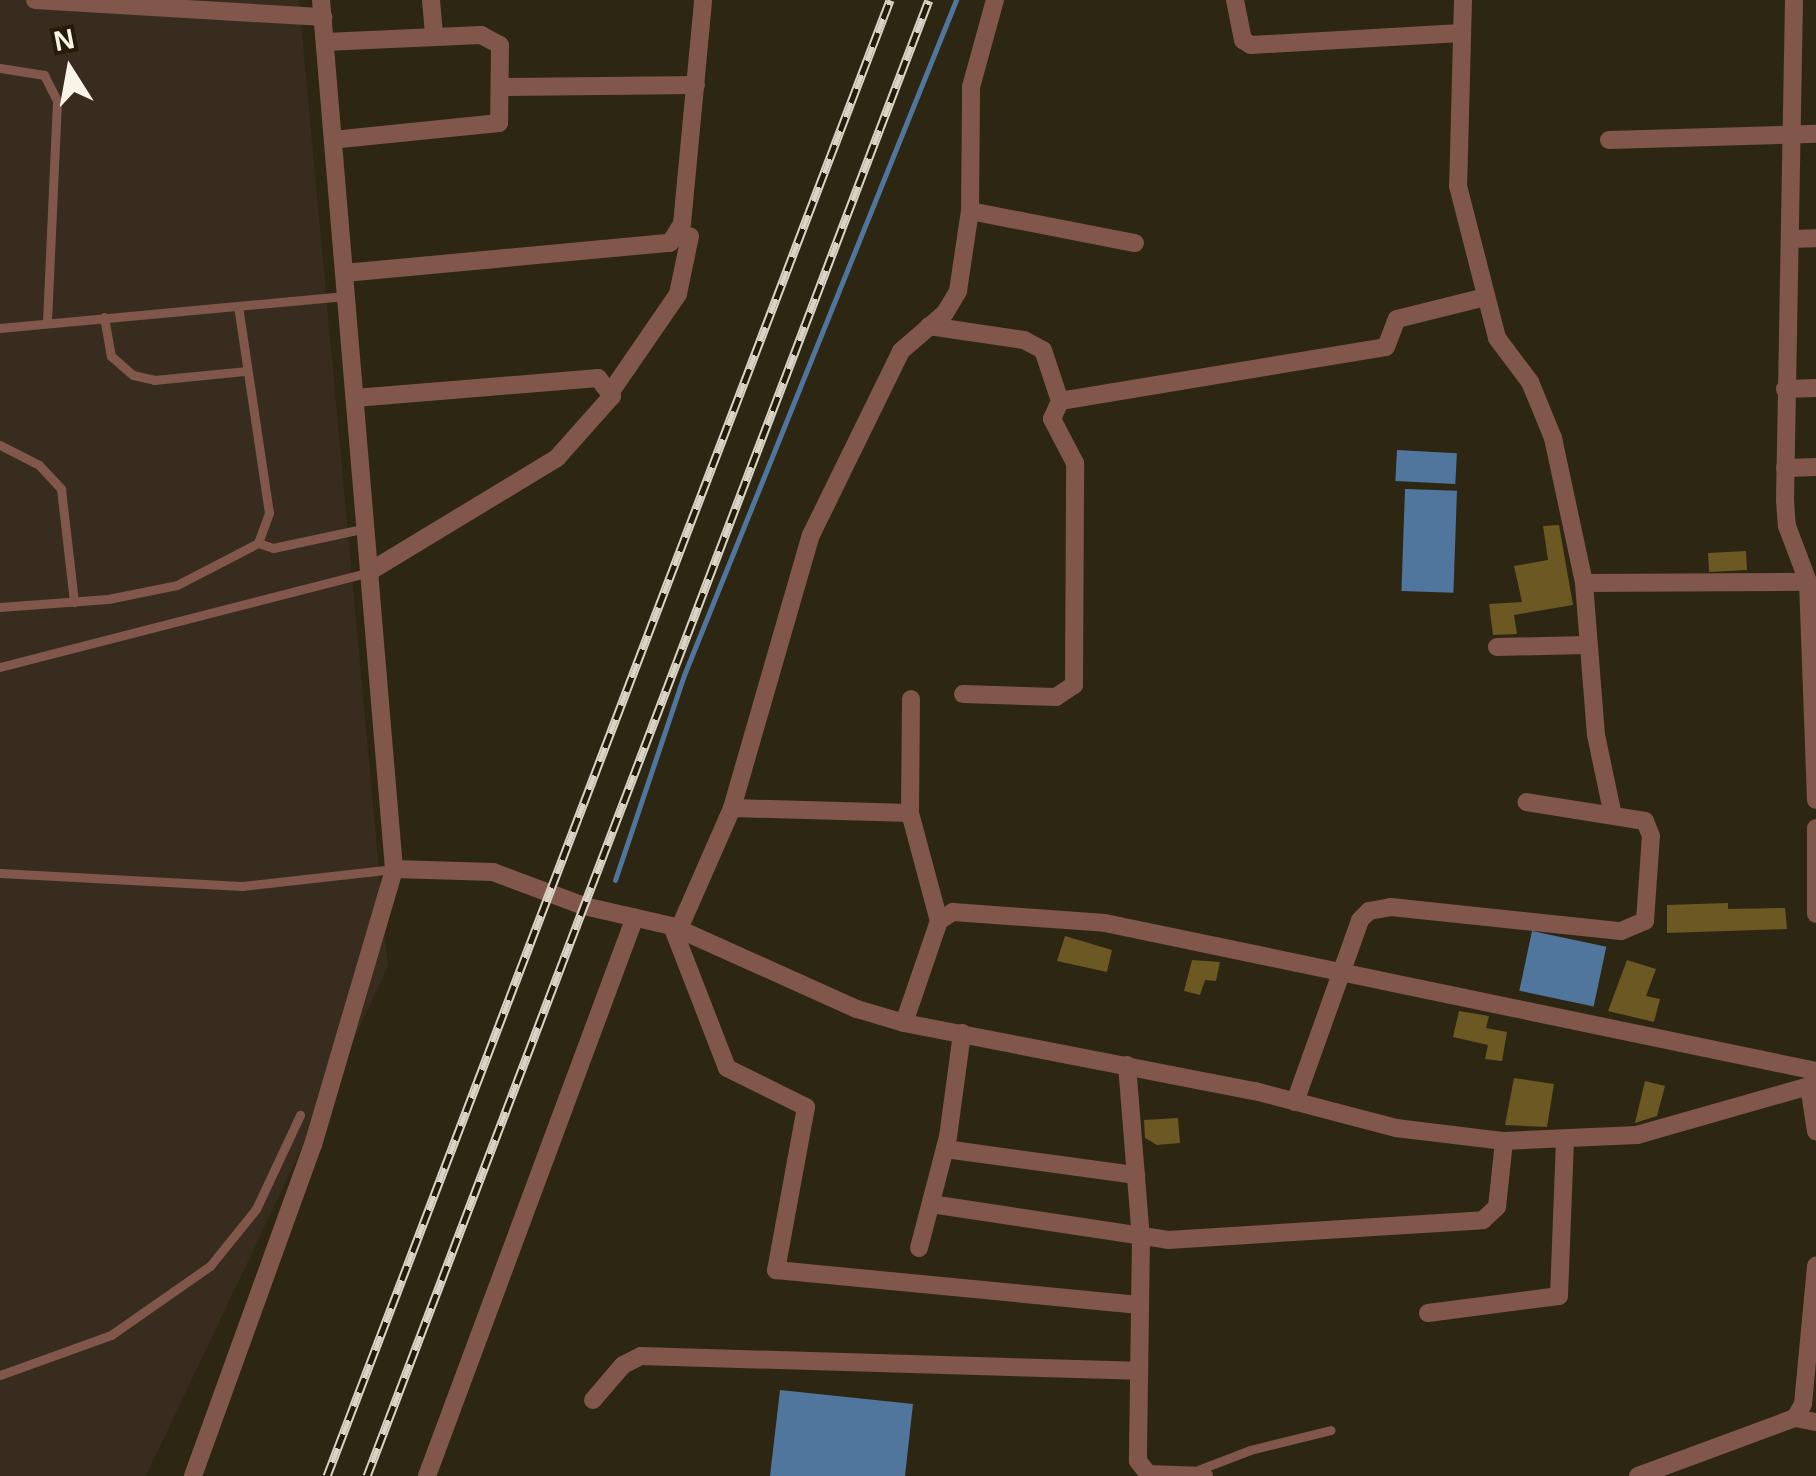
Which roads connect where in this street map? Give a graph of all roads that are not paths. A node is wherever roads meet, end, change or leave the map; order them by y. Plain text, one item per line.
1 (34, 0) edge
2 (432, 0) edge
3 (704, 0) edge
4 (995, 0) edge
5 (1235, 0) edge
6 (1463, 0) edge
7 (1794, 0) edge
8 (322, 8) edge
9 (1461, 32) junction
10 (434, 37) junction
11 (325, 42) junction
12 (0, 68) edge
13 (696, 86) junction
14 (502, 87) junction
15 (1816, 134) edge
16 (1794, 136) junction
17 (333, 140) junction
18 (1610, 140) dead end
19 (970, 211) junction
20 (690, 236) dead end
21 (1791, 238) junction
22 (1816, 238) edge
23 (1135, 244) dead end
24 (344, 273) junction
25 (346, 296) junction
26 (1482, 298) junction
27 (238, 306) junction
28 (104, 317) junction
29 (47, 321) junction
30 (929, 326) junction
31 (0, 328) edge
32 (245, 371) junction
33 (1816, 388) edge
34 (1785, 390) junction
35 (610, 394) junction
36 (355, 398) junction
37 (1060, 401) junction
38 (0, 445) edge
39 (1785, 468) junction
40 (1816, 468) edge
41 (366, 528) junction
42 (258, 543) junction
43 (369, 572) junction
44 (1808, 582) junction
45 (1584, 584) junction
46 (74, 602) junction
47 (0, 608) edge
48 (1814, 623) edge
49 (1586, 646) junction
50 (1497, 647) dead end
51 (0, 667) edge
52 (963, 694) dead end
53 (911, 699) dead end
54 (1813, 710) edge
55 (1816, 798) edge
56 (1527, 802) dead end
57 (732, 808) junction
58 (1612, 811) junction
59 (910, 813) junction
60 (1816, 828) edge
61 (394, 869) junction
62 (0, 873) edge
63 (1815, 882) edge
64 (1816, 914) edge
65 (634, 917) junction
66 (939, 921) junction
67 (676, 927) junction
68 (1339, 974) junction
69 (904, 1023) junction
70 (962, 1033) junction
71 (1770, 1062) junction
72 (1127, 1065) junction
73 (1814, 1080) edge
74 (1777, 1096) junction
75 (1295, 1102) junction
76 (300, 1115) dead end
77 (1816, 1131) edge
78 (1504, 1141) junction
79 (1566, 1142) junction
80 (945, 1149) junction
81 (1136, 1175) junction
82 (931, 1204) junction
83 (1141, 1238) junction
84 (919, 1248) dead end
85 (1816, 1266) edge
86 (1140, 1305) junction
87 (1428, 1313) dead end
88 (1136, 1371) junction
89 (0, 1375) edge
90 (593, 1400) dead end
91 (1795, 1418) junction
92 (1816, 1422) edge
93 (1330, 1430) dead end
94 (1198, 1475) edge
95 (1644, 1475) edge
96 (193, 1476) edge
97 (426, 1476) edge

1 - 8 street
2 - 10 street
3 - 13 street
4 - 19 street
5 - 9 street
6 - 9 street
7 - 16 street
8 - 11 street
9 - 26 street
10 - 11 street
10 - 14 street
11 - 17 street
12 - 29 lane
13 - 14 street
13 - 24 street
14 - 17 street
15 - 16 street
16 - 18 street
16 - 21 street
17 - 24 street
19 - 23 street
19 - 30 street
20 - 35 street
21 - 22 street
21 - 34 street
24 - 25 street
25 - 27 lane
25 - 36 street
26 - 37 street
26 - 45 street
27 - 28 lane
27 - 32 lane
28 - 29 lane
28 - 32 lane
29 - 31 lane
30 - 37 street
30 - 57 street
32 - 42 lane
33 - 34 street
34 - 39 street
35 - 36 street
35 - 43 street
36 - 41 street
37 - 52 street
38 - 46 lane
39 - 40 street
39 - 44 street
41 - 42 lane
41 - 43 street
42 - 46 lane
43 - 51 lane
43 - 61 street
44 - 45 street
44 - 48 street
45 - 49 street
46 - 47 lane
48 - 54 street
49 - 50 street
49 - 58 street
53 - 59 street
54 - 55 street
56 - 58 street
57 - 59 street
57 - 67 street
58 - 68 street
59 - 66 street
60 - 63 street
61 - 62 lane
61 - 65 street
61 - 96 street
63 - 64 street
65 - 67 street
65 - 97 street
66 - 68 street
66 - 69 street
67 - 69 street
67 - 86 street
68 - 71 street
68 - 75 street
69 - 70 street
70 - 72 street
70 - 80 street
71 - 73 street
71 - 74 street
72 - 75 street
72 - 81 street
73 - 74 street
73 - 77 street
74 - 79 street
75 - 78 street
76 - 89 lane
78 - 79 street
78 - 83 street
79 - 87 street
80 - 81 street
80 - 82 street
81 - 83 street
82 - 83 street
82 - 84 street
83 - 86 street
85 - 91 street
86 - 88 street
88 - 90 street
88 - 94 street
91 - 92 street
91 - 95 street
93 - 94 lane

